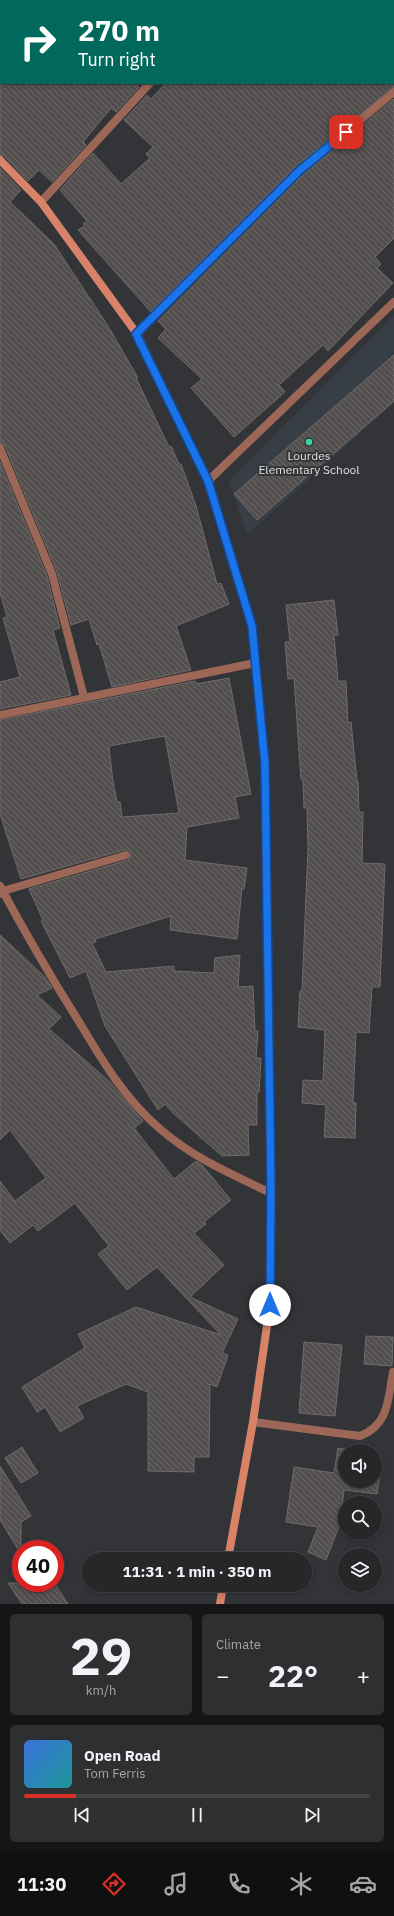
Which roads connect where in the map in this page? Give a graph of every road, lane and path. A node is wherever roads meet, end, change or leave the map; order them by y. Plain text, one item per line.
1 (149, 84) edge
2 (394, 92) edge
3 (0, 160) edge
4 (41, 202) junction
5 (394, 302) edge
6 (136, 334) junction
7 (0, 448) edge
8 (208, 481) junction
9 (255, 663) junction
10 (84, 697) junction
11 (0, 715) edge
12 (126, 855) dead end
13 (1, 890) edge
14 (271, 1193) junction
15 (393, 1372) dead end
16 (253, 1422) junction
17 (229, 1552) edge
18 (222, 1592) edge
19 (220, 1604) edge

1 - 4 street
2 - 6 street
3 - 4 street
4 - 6 street
5 - 8 street
6 - 8 street
7 - 10 street
8 - 9 street
9 - 10 street
9 - 14 street
10 - 11 street
12 - 13 street
13 - 14 street
14 - 16 street
15 - 16 street
16 - 17 street
18 - 19 street

